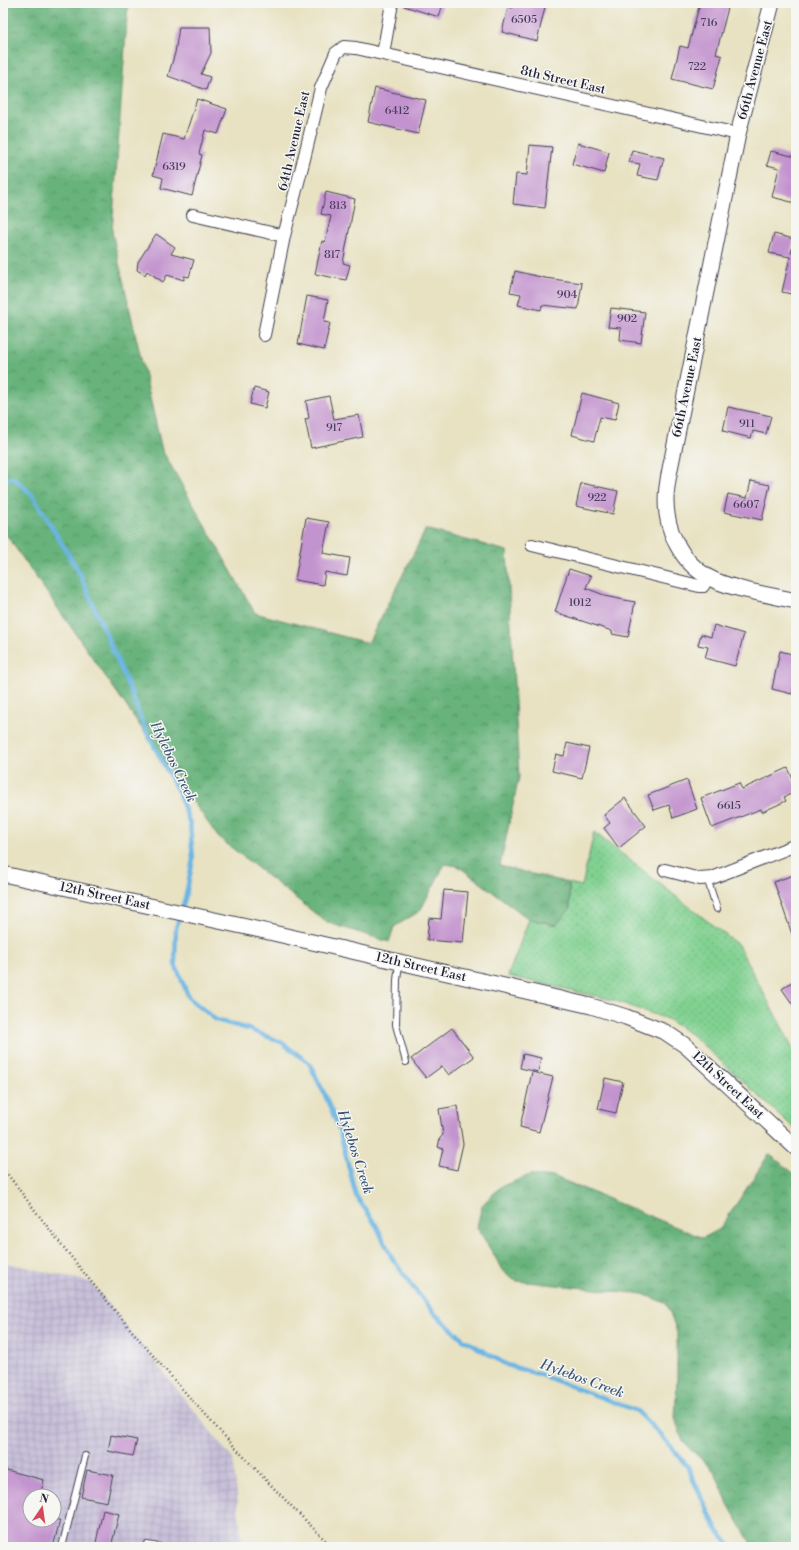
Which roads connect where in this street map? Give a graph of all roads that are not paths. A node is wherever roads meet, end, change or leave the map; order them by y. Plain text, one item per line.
1 (392, 3) edge
2 (772, 3) edge
3 (382, 54) junction
4 (738, 134) junction
5 (193, 215) dead end
6 (284, 236) junction
7 (264, 335) dead end
8 (532, 545) dead end
9 (708, 577) junction
10 (796, 600) edge
11 (796, 845) edge
12 (665, 870) dead end
13 (3, 874) edge
14 (707, 878) junction
15 (717, 909) dead end
16 (399, 963) junction
17 (406, 1062) dead end
18 (796, 1148) edge
19 (85, 1456) dead end
20 (62, 1547) edge
21 (146, 1547) edge
22 (160, 1547) edge

1 - 3 street
2 - 4 street, 66th Avenue East
3 - 4 street, 8th Street East
3 - 6 street, 64th Avenue East
4 - 9 street, 66th Avenue East
5 - 6 street
6 - 7 street, 64th Avenue East
8 - 9 street
9 - 10 street, 66th Avenue East
11 - 14 street
12 - 14 street
13 - 16 street, 12th Street East
14 - 15 lane
16 - 17 lane
16 - 18 street, 12th Street East
19 - 20 lane
21 - 22 lane

